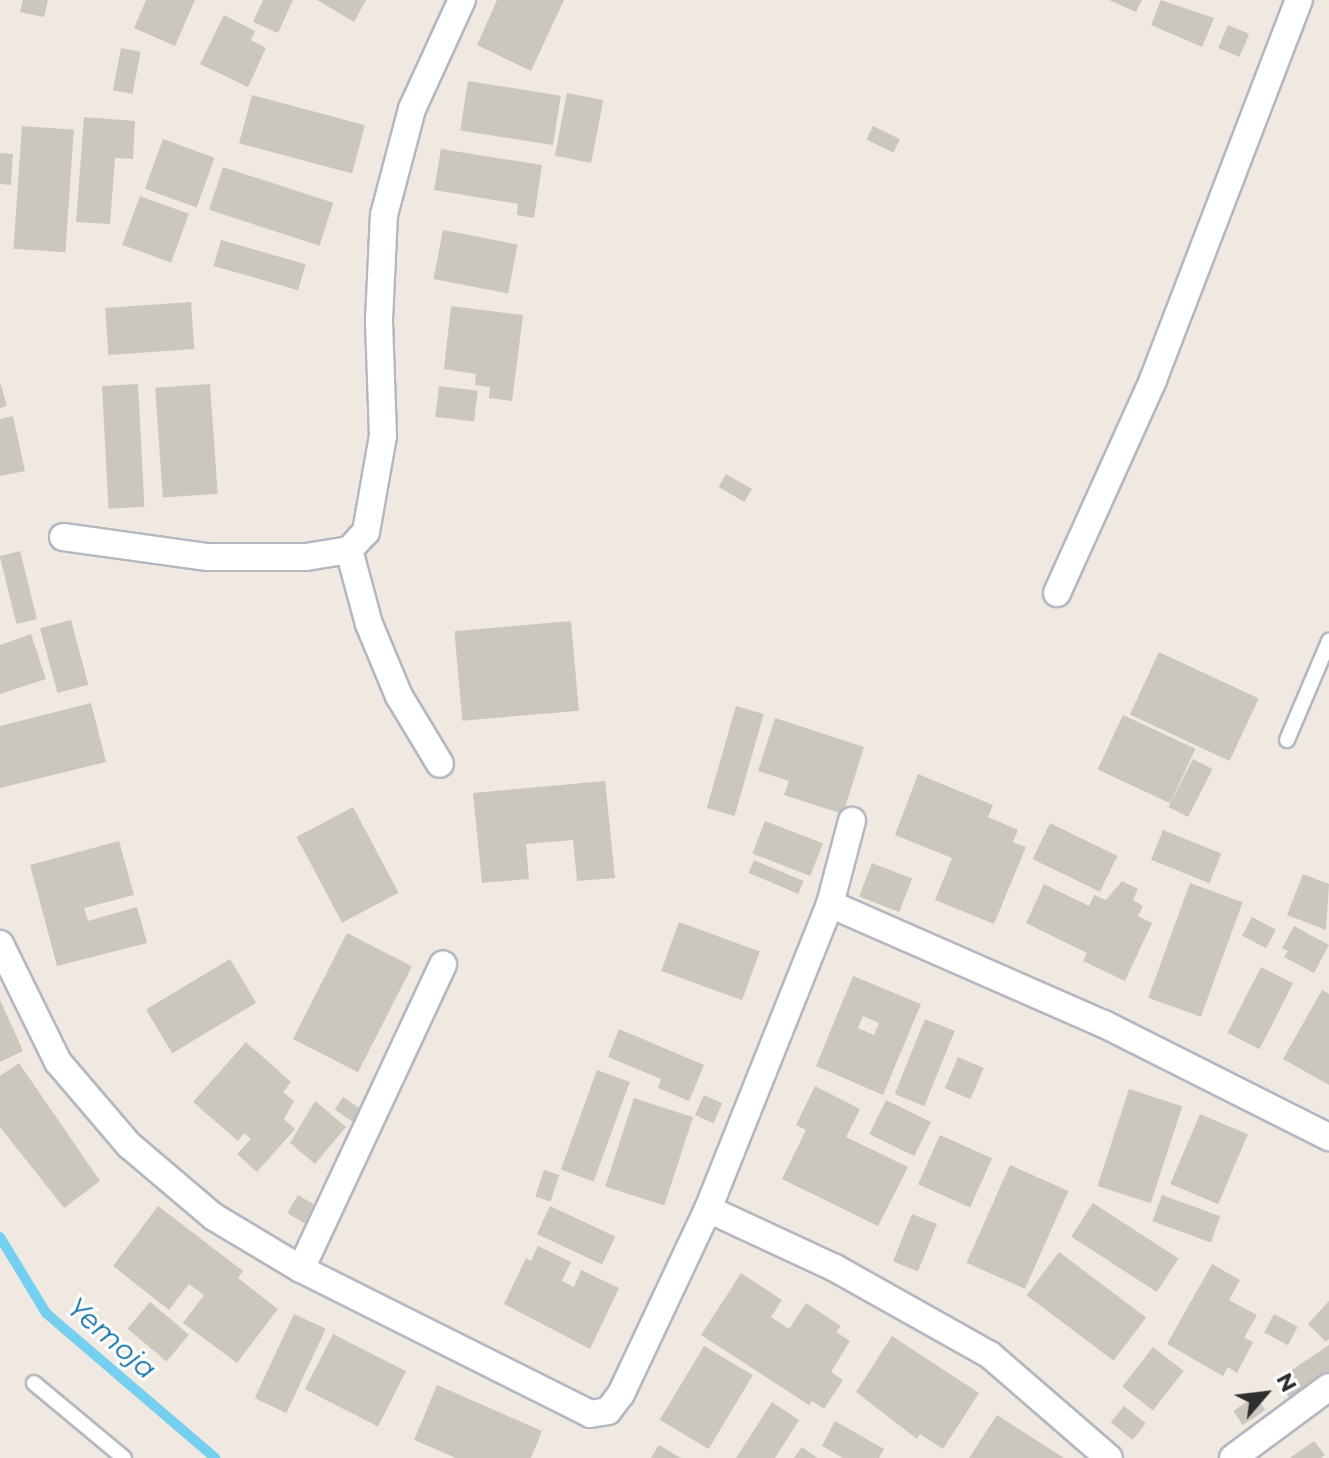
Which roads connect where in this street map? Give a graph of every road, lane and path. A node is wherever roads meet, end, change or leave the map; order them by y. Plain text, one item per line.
1 (462, 0) edge
2 (1299, 0) edge
3 (63, 537) dead end
4 (349, 550) junction
5 (1057, 593) dead end
6 (1329, 641) edge
7 (1287, 740) dead end
8 (440, 764) dead end
9 (852, 821) dead end
10 (830, 904) junction
11 (0, 944) edge
12 (443, 965) dead end
13 (1329, 1137) edge
14 (708, 1209) junction
15 (301, 1269) junction
16 (34, 1383) dead end
17 (1329, 1387) edge
18 (124, 1458) edge
19 (1109, 1458) edge
20 (1233, 1458) edge

1 - 4 street
2 - 5 street
3 - 4 street
4 - 8 street
6 - 7 lane
9 - 10 street
10 - 13 street
10 - 14 street
11 - 15 street
12 - 15 street
14 - 15 street
14 - 19 street
16 - 18 lane
17 - 20 street

